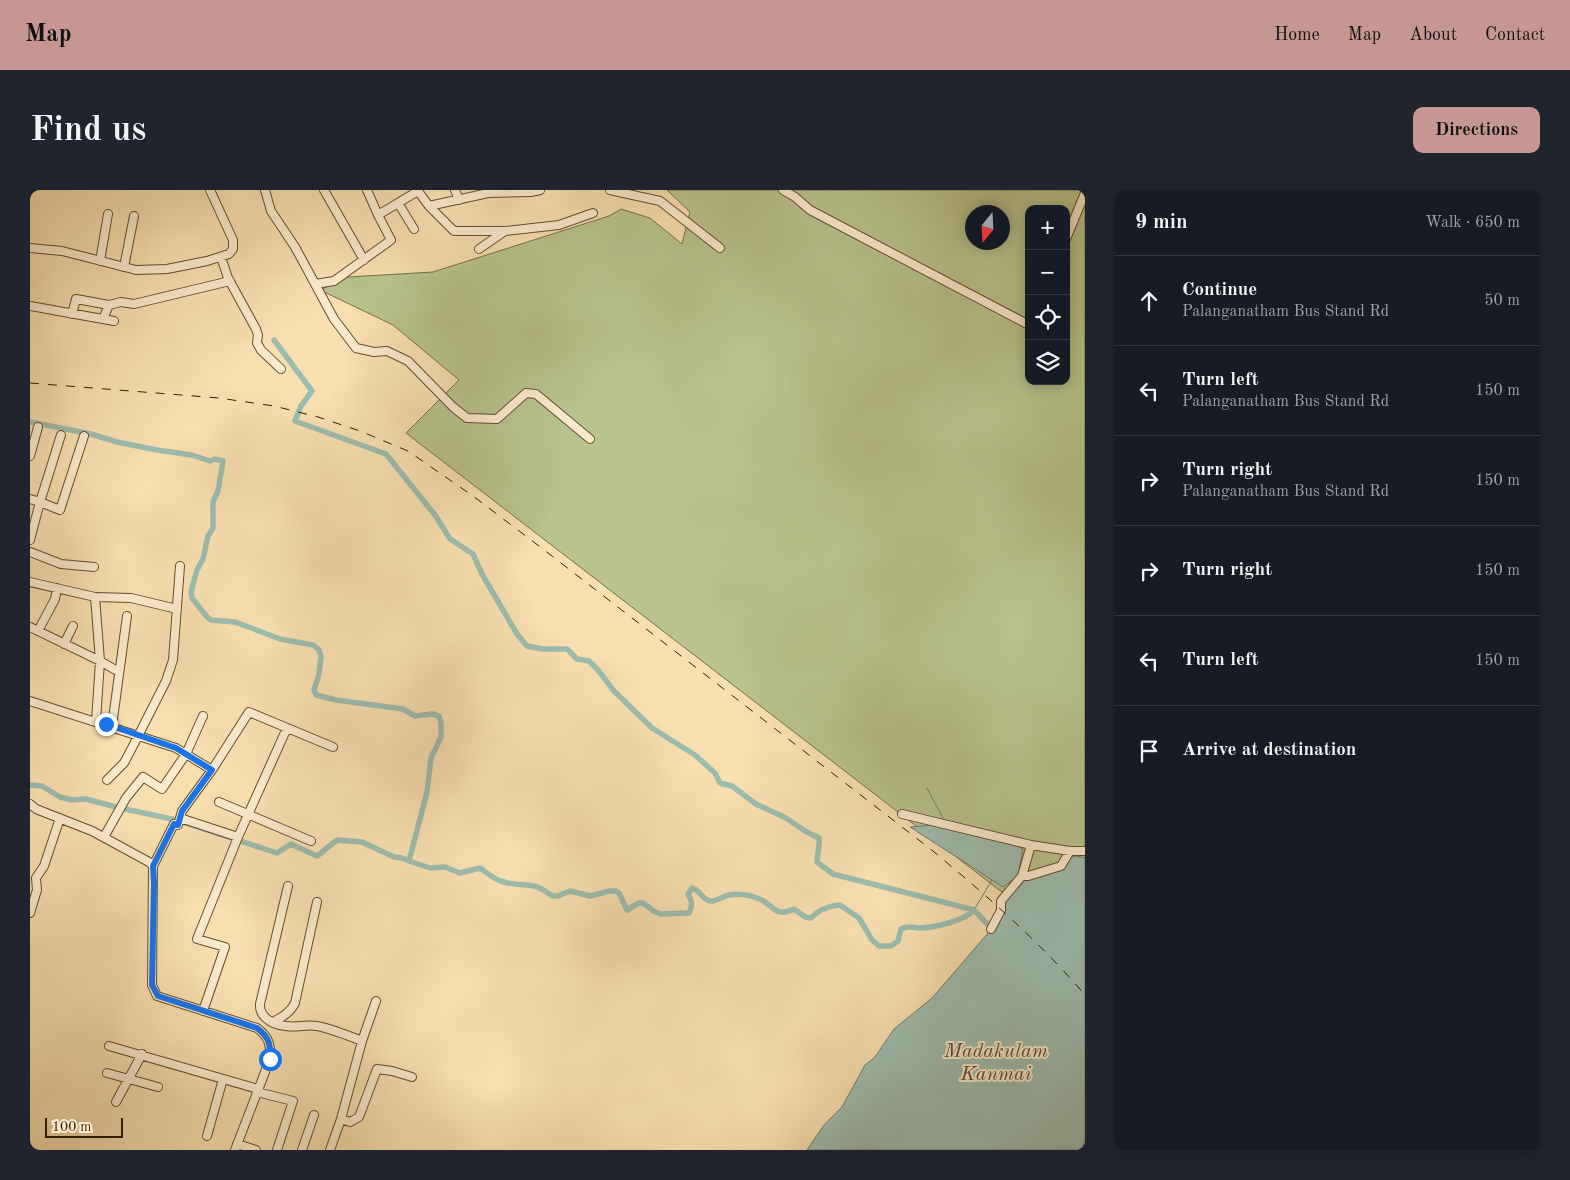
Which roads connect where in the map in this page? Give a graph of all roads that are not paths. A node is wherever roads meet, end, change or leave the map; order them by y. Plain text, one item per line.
1 (210, 190) edge
2 (265, 190) edge
3 (324, 190) edge
4 (367, 190) edge
5 (454, 190) edge
6 (540, 190) edge
7 (610, 190) edge
8 (783, 190) edge
9 (418, 191) edge
10 (491, 192) edge
11 (1085, 193) edge
12 (459, 200) junction
13 (398, 203) junction
14 (429, 206) junction
15 (593, 213) dead end
16 (108, 214) dead end
17 (378, 215) junction
18 (134, 216) dead end
19 (414, 229) dead end
20 (1070, 229) edge
21 (505, 231) junction
22 (30, 248) edge
23 (720, 248) dead end
24 (479, 249) dead end
25 (221, 257) junction
26 (364, 260) junction
27 (100, 261) junction
28 (124, 267) junction
29 (230, 281) junction
30 (315, 284) junction
31 (109, 305) junction
32 (30, 306) edge
33 (72, 314) junction
34 (103, 319) junction
35 (114, 321) dead end
36 (1025, 323) edge
37 (281, 369) dead end
38 (38, 428) dead end
39 (61, 435) dead end
40 (84, 436) dead end
41 (590, 439) dead end
42 (30, 456) edge
43 (30, 499) edge
44 (40, 502) junction
45 (30, 540) edge
46 (30, 552) edge
47 (180, 566) dead end
48 (94, 567) dead end
49 (30, 582) edge
50 (57, 588) junction
51 (95, 597) junction
52 (176, 610) junction
53 (127, 616) dead end
54 (73, 626) dead end
55 (30, 627) edge
56 (38, 631) junction
57 (64, 644) junction
58 (100, 661) junction
59 (119, 672) junction
60 (30, 701) edge
61 (204, 716) dead end
62 (96, 721) junction
63 (112, 726) junction
64 (287, 728) junction
65 (138, 735) junction
66 (333, 747) dead end
67 (186, 754) junction
68 (212, 770) junction
69 (107, 780) dead end
70 (219, 802) dead end
71 (30, 804) edge
72 (248, 814) junction
73 (902, 814) dead end
74 (60, 818) junction
75 (179, 822) junction
76 (238, 837) junction
77 (104, 838) junction
78 (311, 841) dead end
79 (1030, 845) junction
80 (1070, 851) junction
81 (1085, 851) edge
82 (153, 866) junction
83 (1022, 876) junction
84 (288, 886) dead end
85 (317, 902) dead end
86 (30, 913) edge
87 (992, 929) dead end
88 (376, 1001) dead end
89 (203, 1010) junction
90 (273, 1022) junction
91 (362, 1041) junction
92 (109, 1046) dead end
93 (142, 1054) junction
94 (107, 1073) dead end
95 (412, 1078) dead end
96 (128, 1079) junction
97 (223, 1079) junction
98 (158, 1088) dead end
99 (258, 1090) junction
100 (116, 1102) dead end
101 (314, 1115) dead end
102 (341, 1119) junction
103 (207, 1136) dead end
104 (236, 1147) edge
105 (256, 1150) edge
106 (277, 1150) edge
107 (302, 1150) edge
108 (330, 1150) edge

1 - 25 street
2 - 30 street
3 - 26 street
4 - 17 street
5 - 12 street
6 - 10 street
7 - 23 street
8 - 36 street
9 - 13 street
9 - 14 street
10 - 12 street
11 - 20 street
12 - 14 street
13 - 17 street
13 - 19 street
14 - 21 street
15 - 21 street
16 - 27 street
17 - 26 street
18 - 28 street
21 - 24 street
22 - 27 street
25 - 28 street
25 - 29 street
26 - 30 street
27 - 28 street
29 - 31 street
29 - 37 street
30 - 41 street
31 - 33 street
31 - 34 street
32 - 33 street
33 - 34 street
34 - 35 street
38 - 42 street
39 - 44 street
40 - 44 street
43 - 44 street
44 - 45 street
46 - 48 street
47 - 52 street
49 - 50 street
50 - 51 street
50 - 56 street
51 - 52 street
51 - 58 street
52 - 65 street
53 - 59 street
54 - 57 street
55 - 56 street
56 - 57 street
57 - 58 street
58 - 59 street
58 - 62 street
59 - 63 street
60 - 62 street
61 - 67 street
62 - 63 street
63 - 65 street
64 - 66 street
64 - 68 street
64 - 72 street
65 - 67 street
65 - 69 street
67 - 68 street
67 - 77 street
68 - 75 street
70 - 72 street
71 - 74 street
72 - 76 street
72 - 78 street
73 - 79 street
74 - 77 street
74 - 86 street
75 - 76 street
75 - 82 street
76 - 89 street
77 - 82 street
79 - 80 street
79 - 83 street
80 - 81 street
80 - 83 street
82 - 89 street
83 - 87 street
84 - 90 street
85 - 90 street
88 - 91 street
89 - 99 street
90 - 91 street
91 - 102 street
92 - 93 street
93 - 96 street
93 - 97 street
94 - 96 street
95 - 102 street
96 - 98 street
96 - 100 street
97 - 99 street
97 - 103 street
99 - 104 street
99 - 106 street
101 - 107 street
102 - 108 street
104 - 105 street

